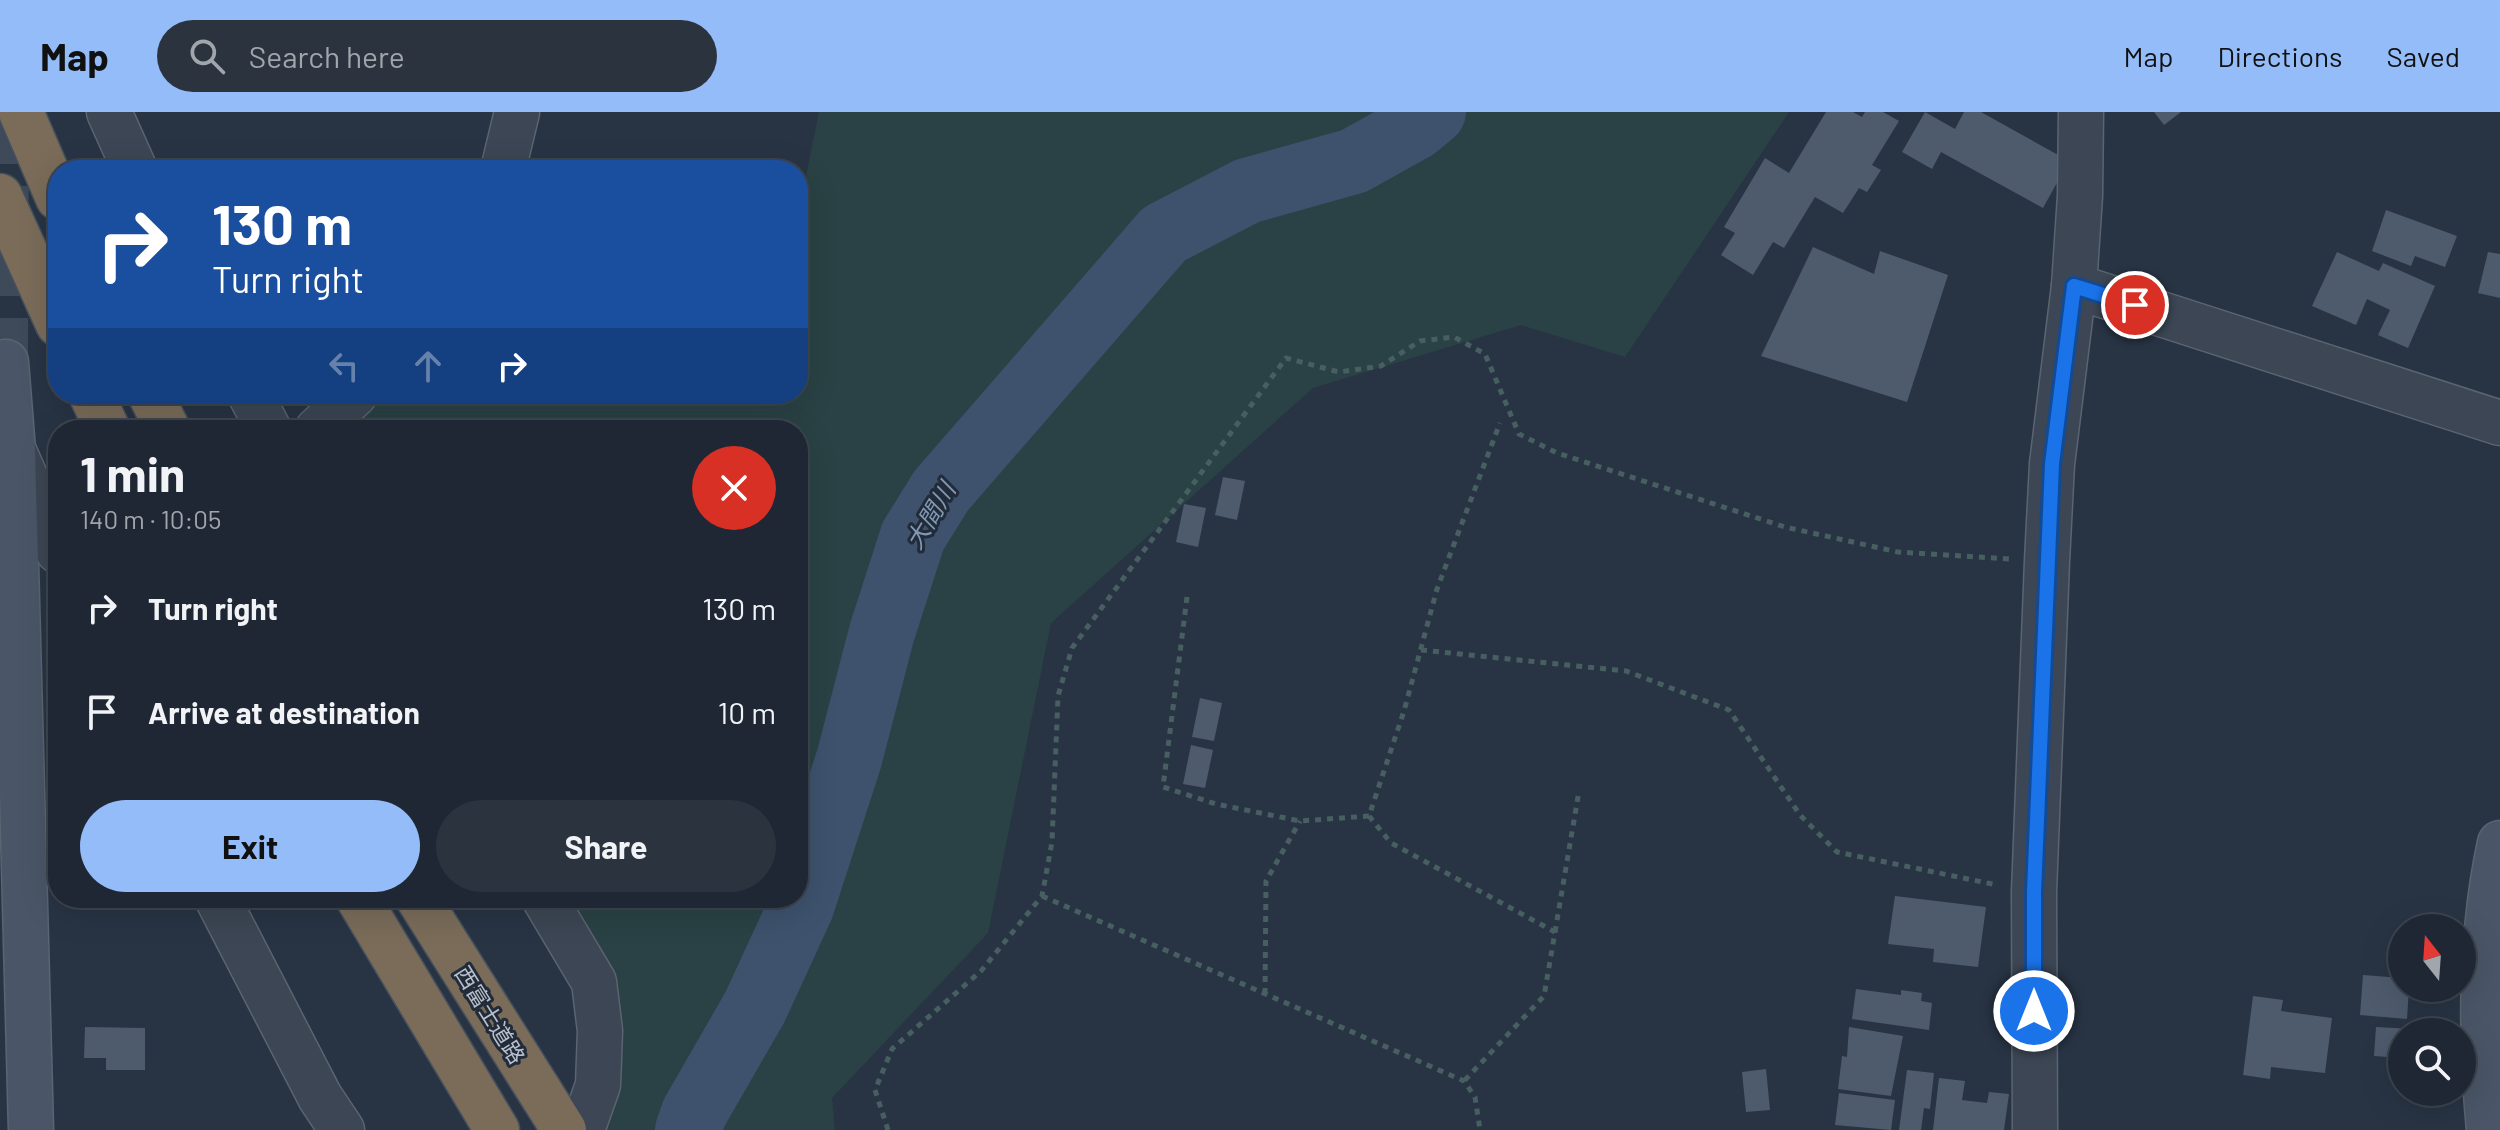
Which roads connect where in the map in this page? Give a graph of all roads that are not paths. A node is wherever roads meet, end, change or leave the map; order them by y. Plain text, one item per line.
1 (21, 112) edge
2 (109, 112) edge
3 (517, 112) edge
4 (2081, 112) edge
5 (131, 160) edge
6 (505, 160) edge
7 (48, 175) edge
8 (0, 196) edge
9 (2074, 286) junction
10 (48, 302) edge
11 (6, 362) dead end
12 (344, 404) edge
13 (328, 420) edge
14 (2500, 423) edge
15 (7, 434) edge
16 (48, 528) edge
17 (2500, 843) edge
18 (222, 908) edge
19 (364, 908) edge
20 (425, 908) edge
21 (550, 908) edge
22 (2492, 1021) edge
23 (565, 1122) edge
24 (31, 1130) edge
25 (342, 1130) edge
26 (497, 1130) edge
27 (2035, 1130) edge
28 (2489, 1130) edge

1 - 7 highway
2 - 5 street
3 - 6 street
4 - 9 street
8 - 10 highway
9 - 14 street
9 - 27 street
11 - 15 street
12 - 13 street
15 - 16 street
15 - 24 street
17 - 22 street
18 - 25 street
19 - 26 highway
20 - 23 highway, 西富士道路
21 - 23 street
22 - 28 street

